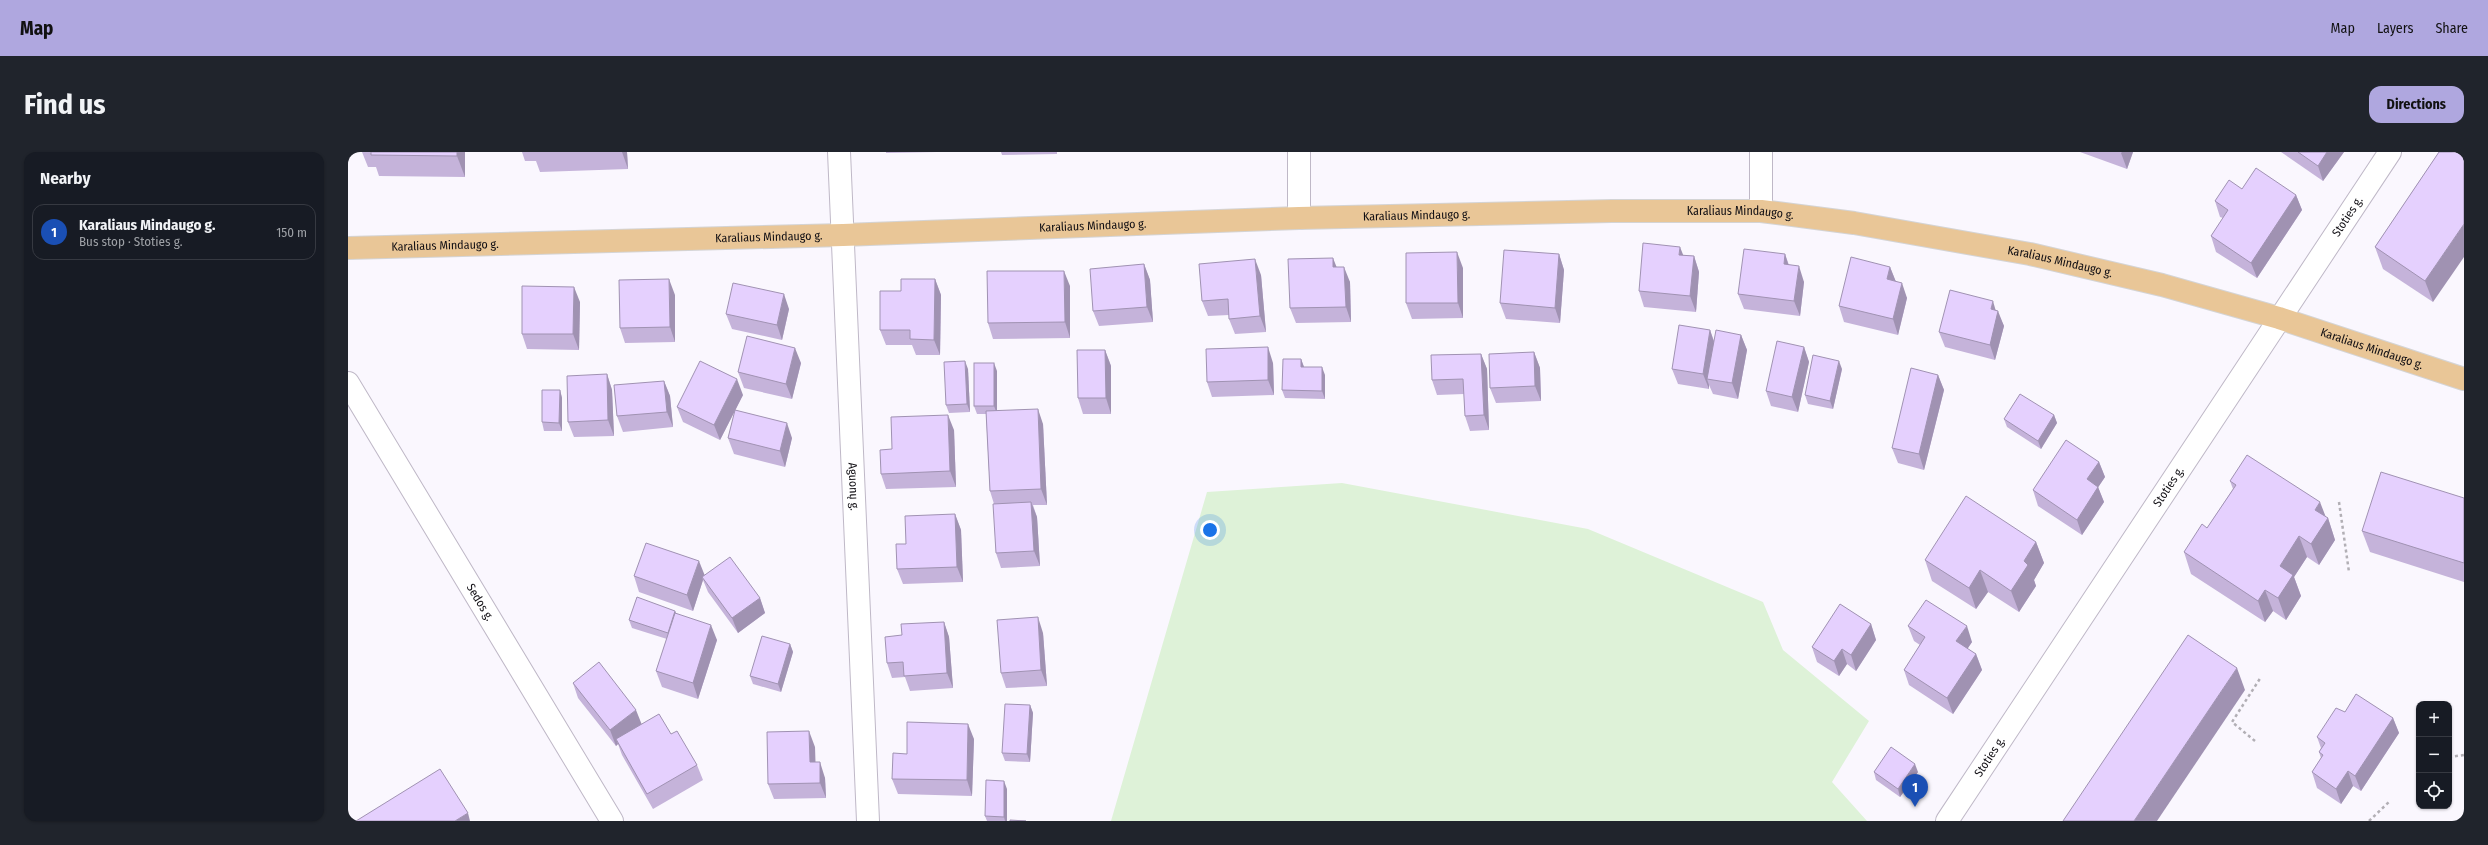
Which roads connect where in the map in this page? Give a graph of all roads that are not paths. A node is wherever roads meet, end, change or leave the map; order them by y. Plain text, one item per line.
1 (839, 152) edge
2 (1299, 152) edge
3 (1761, 152) edge
4 (2390, 152) edge
5 (1761, 211) junction
6 (1299, 218) junction
7 (843, 235) junction
8 (348, 248) edge
9 (2279, 318) junction
10 (2464, 379) edge
11 (348, 383) edge
12 (612, 821) edge
13 (868, 821) edge
14 (1947, 821) edge

1 - 7 street, Aguonų g.
2 - 6 street
3 - 5 street
4 - 9 street, Stoties g.
5 - 6 main road, Karaliaus Mindaugo g.
5 - 9 main road, Karaliaus Mindaugo g.
6 - 7 main road, Karaliaus Mindaugo g.
7 - 8 main road, Karaliaus Mindaugo g.
7 - 13 street, Aguonų g.
9 - 10 main road, Karaliaus Mindaugo g.
9 - 14 street, Stoties g.
11 - 12 street, Sedos g.

